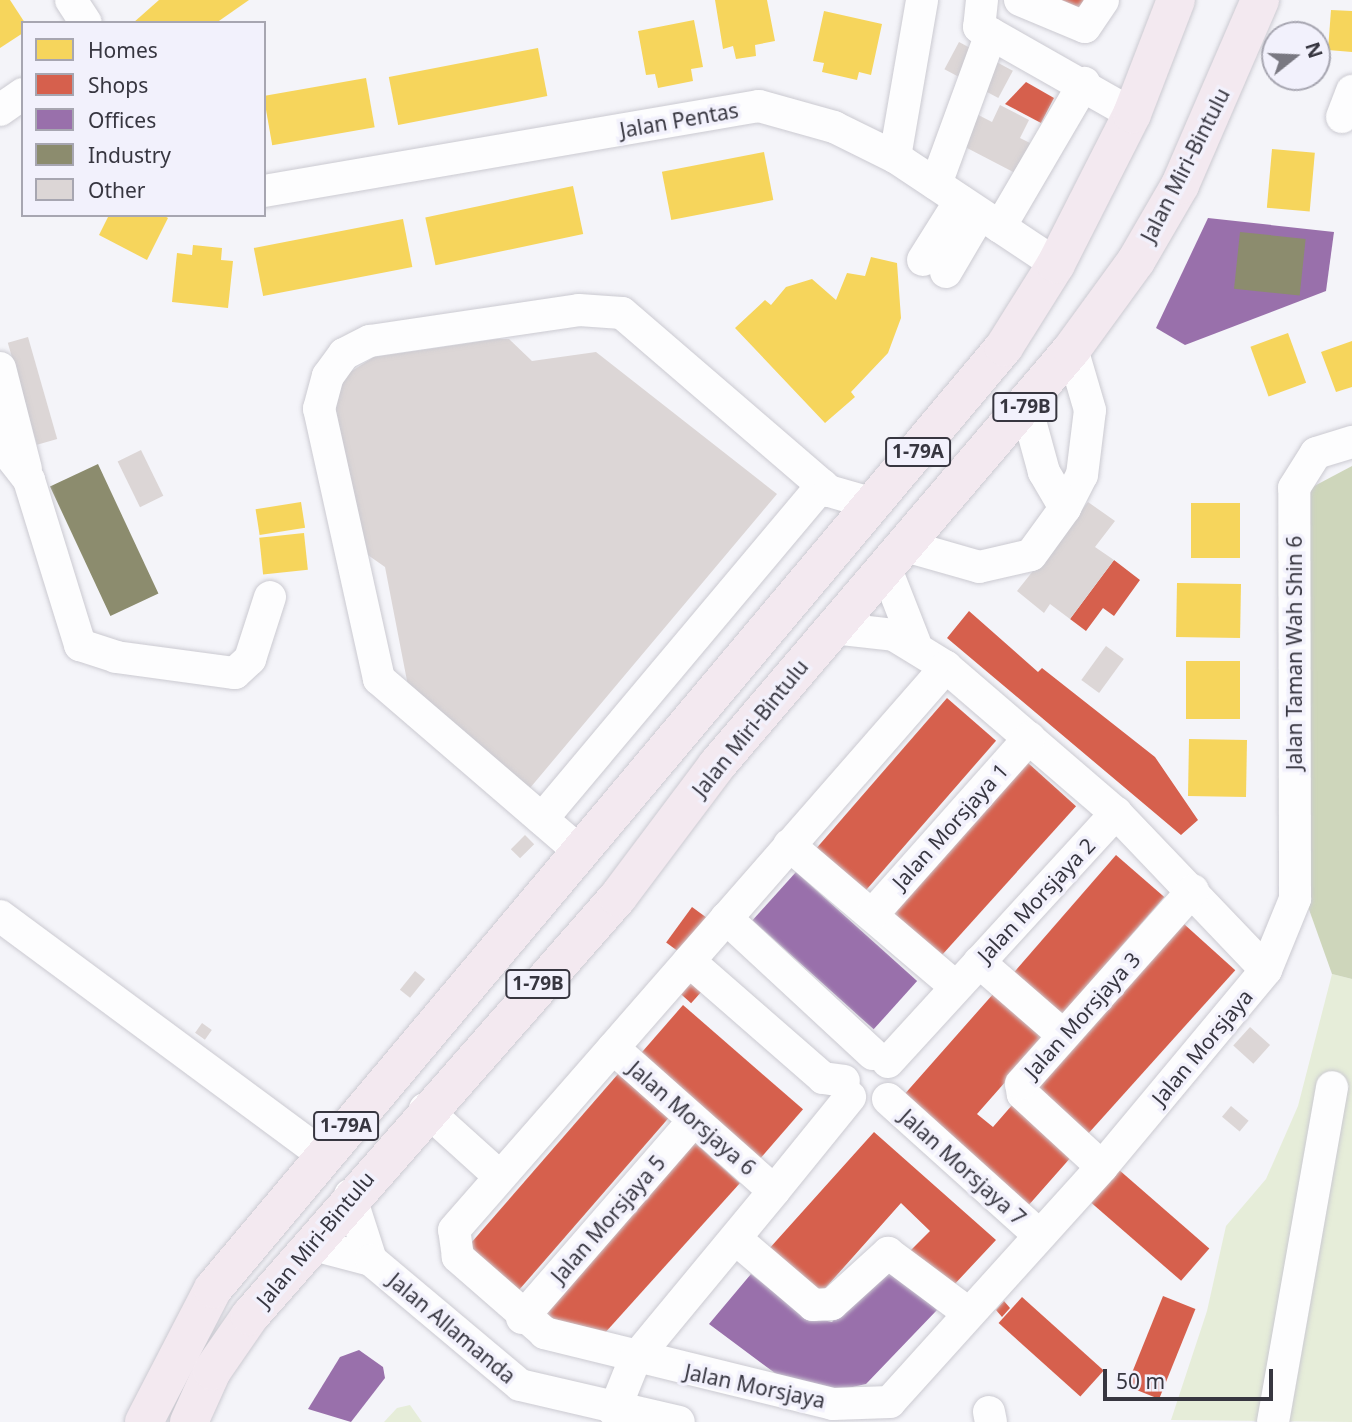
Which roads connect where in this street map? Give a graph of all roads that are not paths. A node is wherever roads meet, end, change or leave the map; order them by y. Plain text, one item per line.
1 (71, 0) edge
2 (922, 0) edge
3 (982, 0) edge
4 (1020, 0) edge
5 (1102, 0) edge
6 (1176, 0) edge
7 (1259, 0) edge
8 (85, 21) edge
9 (991, 34) junction
10 (1084, 83) junction
11 (21, 95) edge
12 (0, 110) edge
13 (1132, 114) junction
14 (895, 157) junction
15 (266, 191) edge
16 (969, 206) junction
17 (1056, 264) junction
18 (935, 266) dead end
19 (1072, 348) junction
20 (0, 368) edge
21 (1026, 406) junction
22 (1352, 442) edge
23 (0, 443) edge
24 (29, 481) junction
25 (822, 485) junction
26 (874, 504) junction
27 (1065, 508) junction
28 (896, 557) junction
29 (270, 597) dead end
30 (833, 628) junction
31 (915, 643) junction
32 (946, 667) junction
33 (1030, 738) junction
34 (718, 765) junction
35 (1116, 813) junction
36 (541, 819) junction
37 (789, 845) junction
38 (579, 851) junction
39 (1193, 890) junction
40 (872, 915) junction
41 (0, 916) edge
42 (726, 918) junction
43 (689, 961) junction
44 (979, 962) junction
45 (1266, 970) junction
46 (956, 987) junction
47 (1063, 1035) junction
48 (613, 1048) junction
49 (880, 1058) junction
50 (1332, 1087) dead end
51 (847, 1089) junction
52 (888, 1099) junction
53 (425, 1109) junction
54 (693, 1121) junction
55 (322, 1154) junction
56 (1102, 1167) junction
57 (498, 1175) junction
58 (773, 1190) junction
59 (350, 1195) junction
60 (1040, 1235) junction
61 (737, 1240) junction
62 (310, 1244) junction
63 (371, 1260) junction
64 (967, 1312) junction
65 (522, 1318) junction
66 (635, 1359) junction
67 (614, 1411) junction
68 (890, 1412) edge
69 (144, 1422) edge
70 (189, 1422) edge
71 (679, 1422) edge
72 (1272, 1422) edge

1 - 8 street
2 - 14 street
3 - 9 street
4 - 5 street
6 - 13 highway, 1-79A
7 - 19 highway, Jalan Miri-Bintulu / 1-79B
9 - 10 street
9 - 16 street
10 - 13 street
10 - 16 street
11 - 12 street
13 - 17 highway, 1-79A
14 - 15 street, Jalan Pentas
14 - 16 street, Jalan Pentas
16 - 17 street, Jalan Pentas
16 - 18 street
17 - 26 highway, 1-79A
19 - 21 highway, Jalan Miri-Bintulu / 1-79B
19 - 27 street
20 - 24 street
21 - 27 street
21 - 28 highway, Jalan Miri-Bintulu / 1-79B
22 - 45 street, Jalan Taman Wah Shin 6
23 - 24 street
24 - 29 street
25 - 26 street
25 - 36 street
25 - 36 street
26 - 38 highway, 1-79A
27 - 28 street
28 - 30 highway, Jalan Miri-Bintulu / 1-79B
28 - 31 street
30 - 31 street, Jalan Morsjaya
30 - 34 highway, Jalan Miri-Bintulu / 1-79B
31 - 32 street, Jalan Morsjaya
32 - 33 street, Jalan Morsjaya
32 - 37 street, Jalan Morsjaya
33 - 35 street, Jalan Morsjaya
33 - 40 street, Jalan Morsjaya 1
34 - 38 highway
34 - 53 highway, Jalan Miri-Bintulu / 1-79B
35 - 39 street, Jalan Morsjaya
35 - 44 street, Jalan Morsjaya 2
36 - 38 street
37 - 40 street
37 - 42 street, Jalan Morsjaya
38 - 55 highway, 1-79A
39 - 45 street, Jalan Morsjaya
39 - 47 street, Jalan Morsjaya 3
40 - 46 street
41 - 55 street
42 - 43 street, Jalan Morsjaya
42 - 49 street
43 - 48 street, Jalan Morsjaya
43 - 51 street
44 - 46 street, Jalan Morsjaya 2
44 - 47 street
45 - 56 street, Jalan Morsjaya
46 - 49 street, Jalan Morsjaya 2
47 - 56 street, Jalan Morsjaya 3
48 - 54 street, Jalan Morsjaya 6
48 - 57 street, Jalan Morsjaya
49 - 51 street
49 - 52 street
50 - 72 street
51 - 52 street
51 - 58 street
52 - 60 street, Jalan Morsjaya 7
53 - 57 street
53 - 59 highway, Jalan Miri-Bintulu / 1-79B
54 - 58 street, Jalan Morsjaya 6
54 - 65 street, Jalan Morsjaya 5
55 - 69 highway, 1-79A
56 - 60 street, Jalan Morsjaya
57 - 65 street, Jalan Morsjaya
58 - 61 street
59 - 62 highway, Jalan Miri-Bintulu / 1-79B
59 - 63 street
60 - 64 street, Jalan Morsjaya
61 - 64 street
61 - 66 street
62 - 63 street, Jalan Allamanda
62 - 70 highway, Jalan Miri-Bintulu / 1-79B
63 - 67 street, Jalan Allamanda
64 - 68 street, Jalan Morsjaya
65 - 66 street, Jalan Morsjaya
66 - 67 street
66 - 68 street, Jalan Morsjaya
67 - 71 street, Jalan Allamanda

